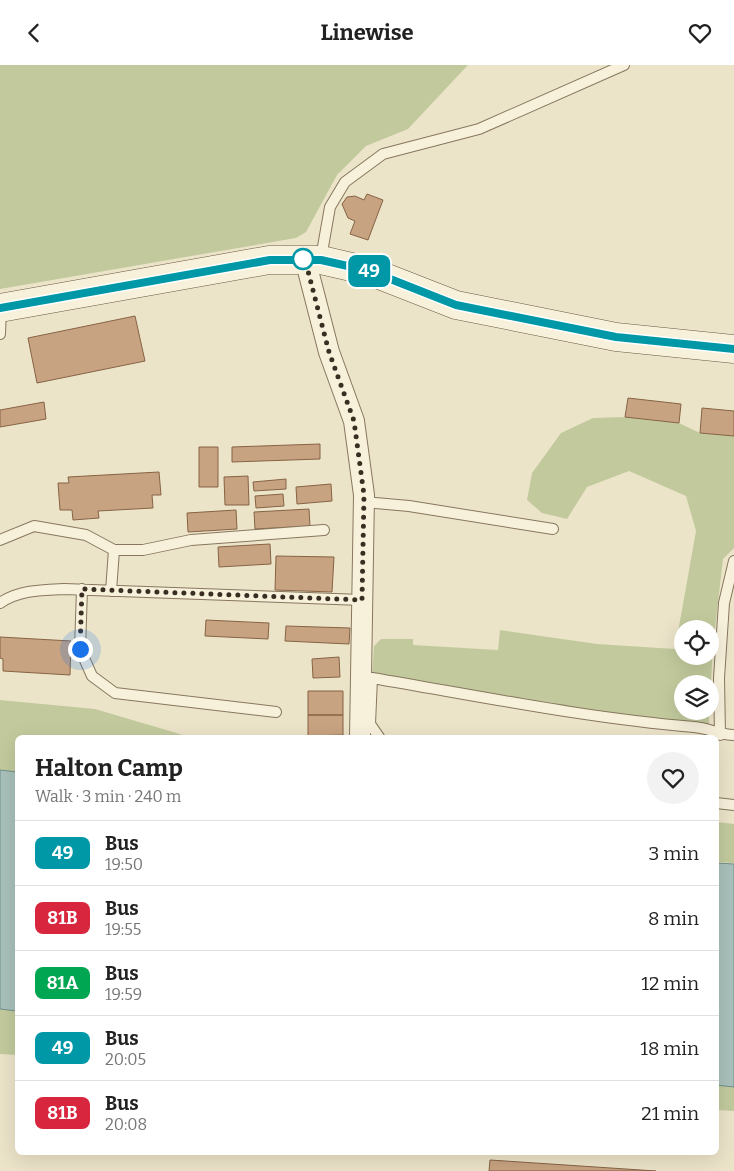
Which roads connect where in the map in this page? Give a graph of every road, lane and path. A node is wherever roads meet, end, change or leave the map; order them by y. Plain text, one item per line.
1 (624, 65) edge
2 (313, 260) junction
3 (0, 317) edge
4 (734, 349) edge
5 (364, 502) junction
6 (553, 529) dead end
7 (324, 530) dead end
8 (0, 540) edge
9 (114, 550) junction
10 (734, 561) edge
11 (82, 589) junction
12 (111, 591) junction
13 (362, 600) junction
14 (0, 603) edge
15 (276, 711) dead end
16 (360, 735) edge
17 (378, 735) edge
18 (720, 735) junction
19 (734, 735) edge
20 (719, 803) edge
21 (734, 805) edge

1 - 2 lane
2 - 3 street
2 - 4 street
2 - 5 street
5 - 6 lane
5 - 13 street
7 - 9 lane
8 - 9 lane
9 - 12 lane
10 - 18 lane
11 - 12 lane
11 - 14 lane
11 - 15 lane
12 - 13 lane
13 - 16 street
17 - 18 lane
18 - 19 lane
20 - 21 lane

